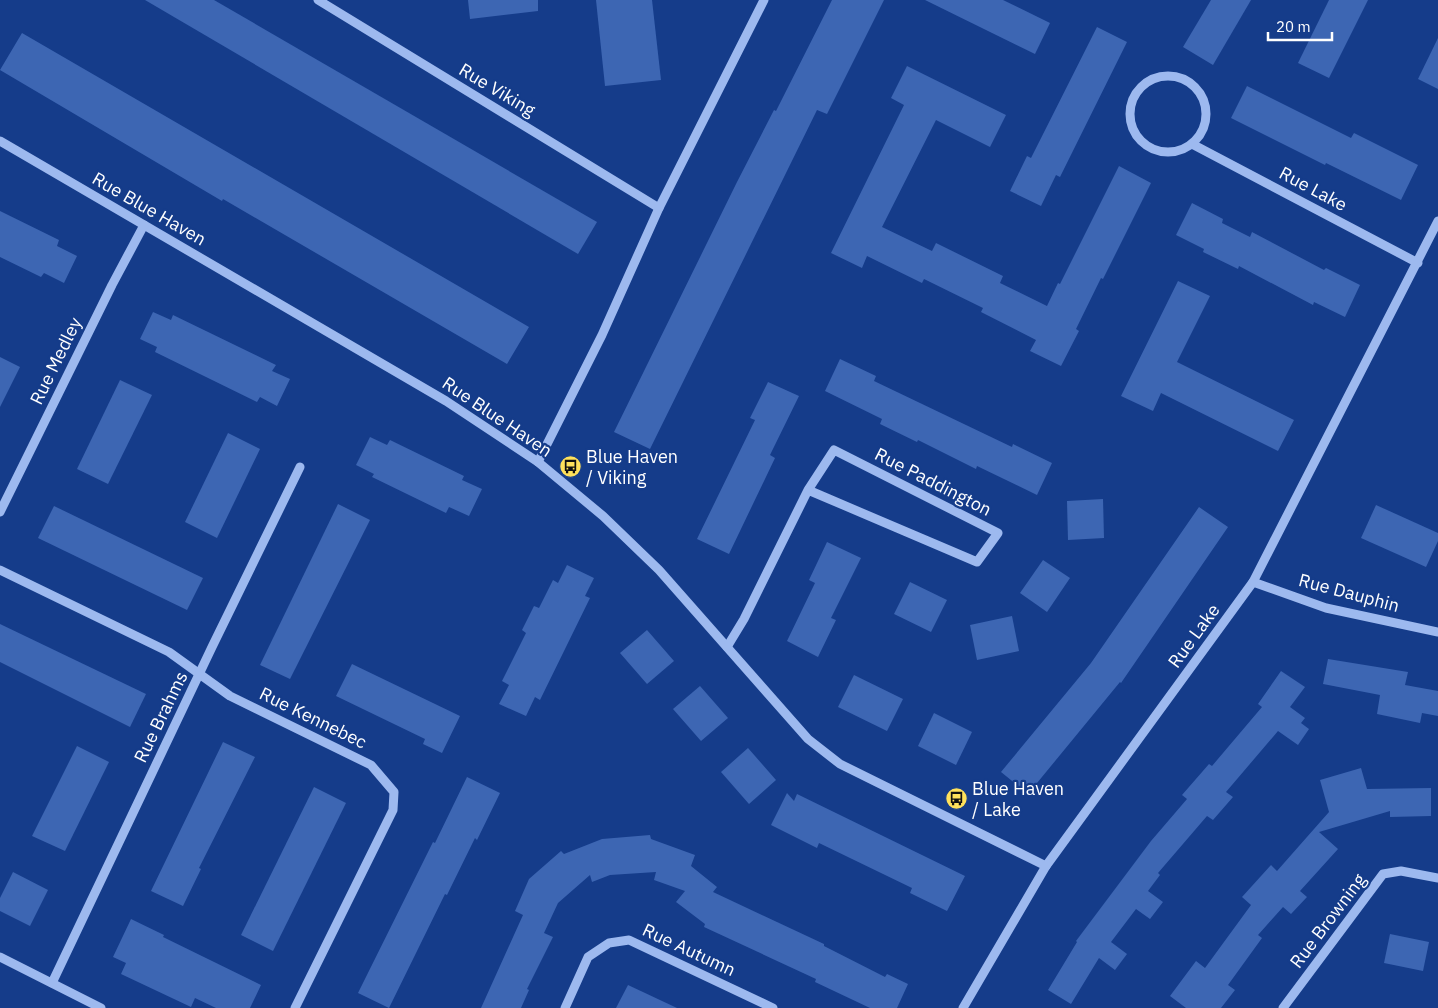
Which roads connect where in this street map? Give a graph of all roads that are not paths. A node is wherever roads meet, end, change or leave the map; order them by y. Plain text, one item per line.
1 (318, 0) edge
2 (764, 0) edge
3 (0, 141) edge
4 (1192, 144) junction
5 (659, 208) junction
6 (1438, 221) edge
7 (144, 225) junction
8 (1418, 263) junction
9 (538, 462) junction
10 (300, 467) dead end
11 (808, 490) junction
12 (0, 512) edge
13 (0, 570) edge
14 (1253, 582) junction
15 (1438, 632) edge
16 (727, 647) junction
17 (199, 674) junction
18 (1046, 866) junction
19 (1438, 878) edge
20 (0, 957) edge
21 (52, 983) junction
22 (100, 1008) edge
23 (296, 1008) edge
24 (565, 1008) edge
25 (773, 1008) edge
26 (963, 1008) edge
27 (1283, 1008) edge

1 - 5 street, Rue Viking
2 - 5 street
3 - 7 street, Rue Blue Haven
4 - 4 street
4 - 8 street, Rue Lake
5 - 9 street
6 - 8 street, Rue Lake
7 - 9 street, Rue Blue Haven
7 - 12 street, Rue Medley
8 - 14 street, Rue Lake
9 - 16 street, Rue Blue Haven
10 - 17 street, Rue Brahms
11 - 11 street, Rue Paddington
11 - 16 street, Rue Paddington
13 - 17 street, Rue Kennebec
14 - 15 street, Rue Dauphin
14 - 18 street, Rue Lake
16 - 18 street, Rue Blue Haven
17 - 21 street, Rue Brahms
17 - 23 street, Rue Kennebec
18 - 26 street, Rue Lake
19 - 27 street, Rue Browning
20 - 21 street
21 - 22 street
24 - 25 street, Rue Autumn

